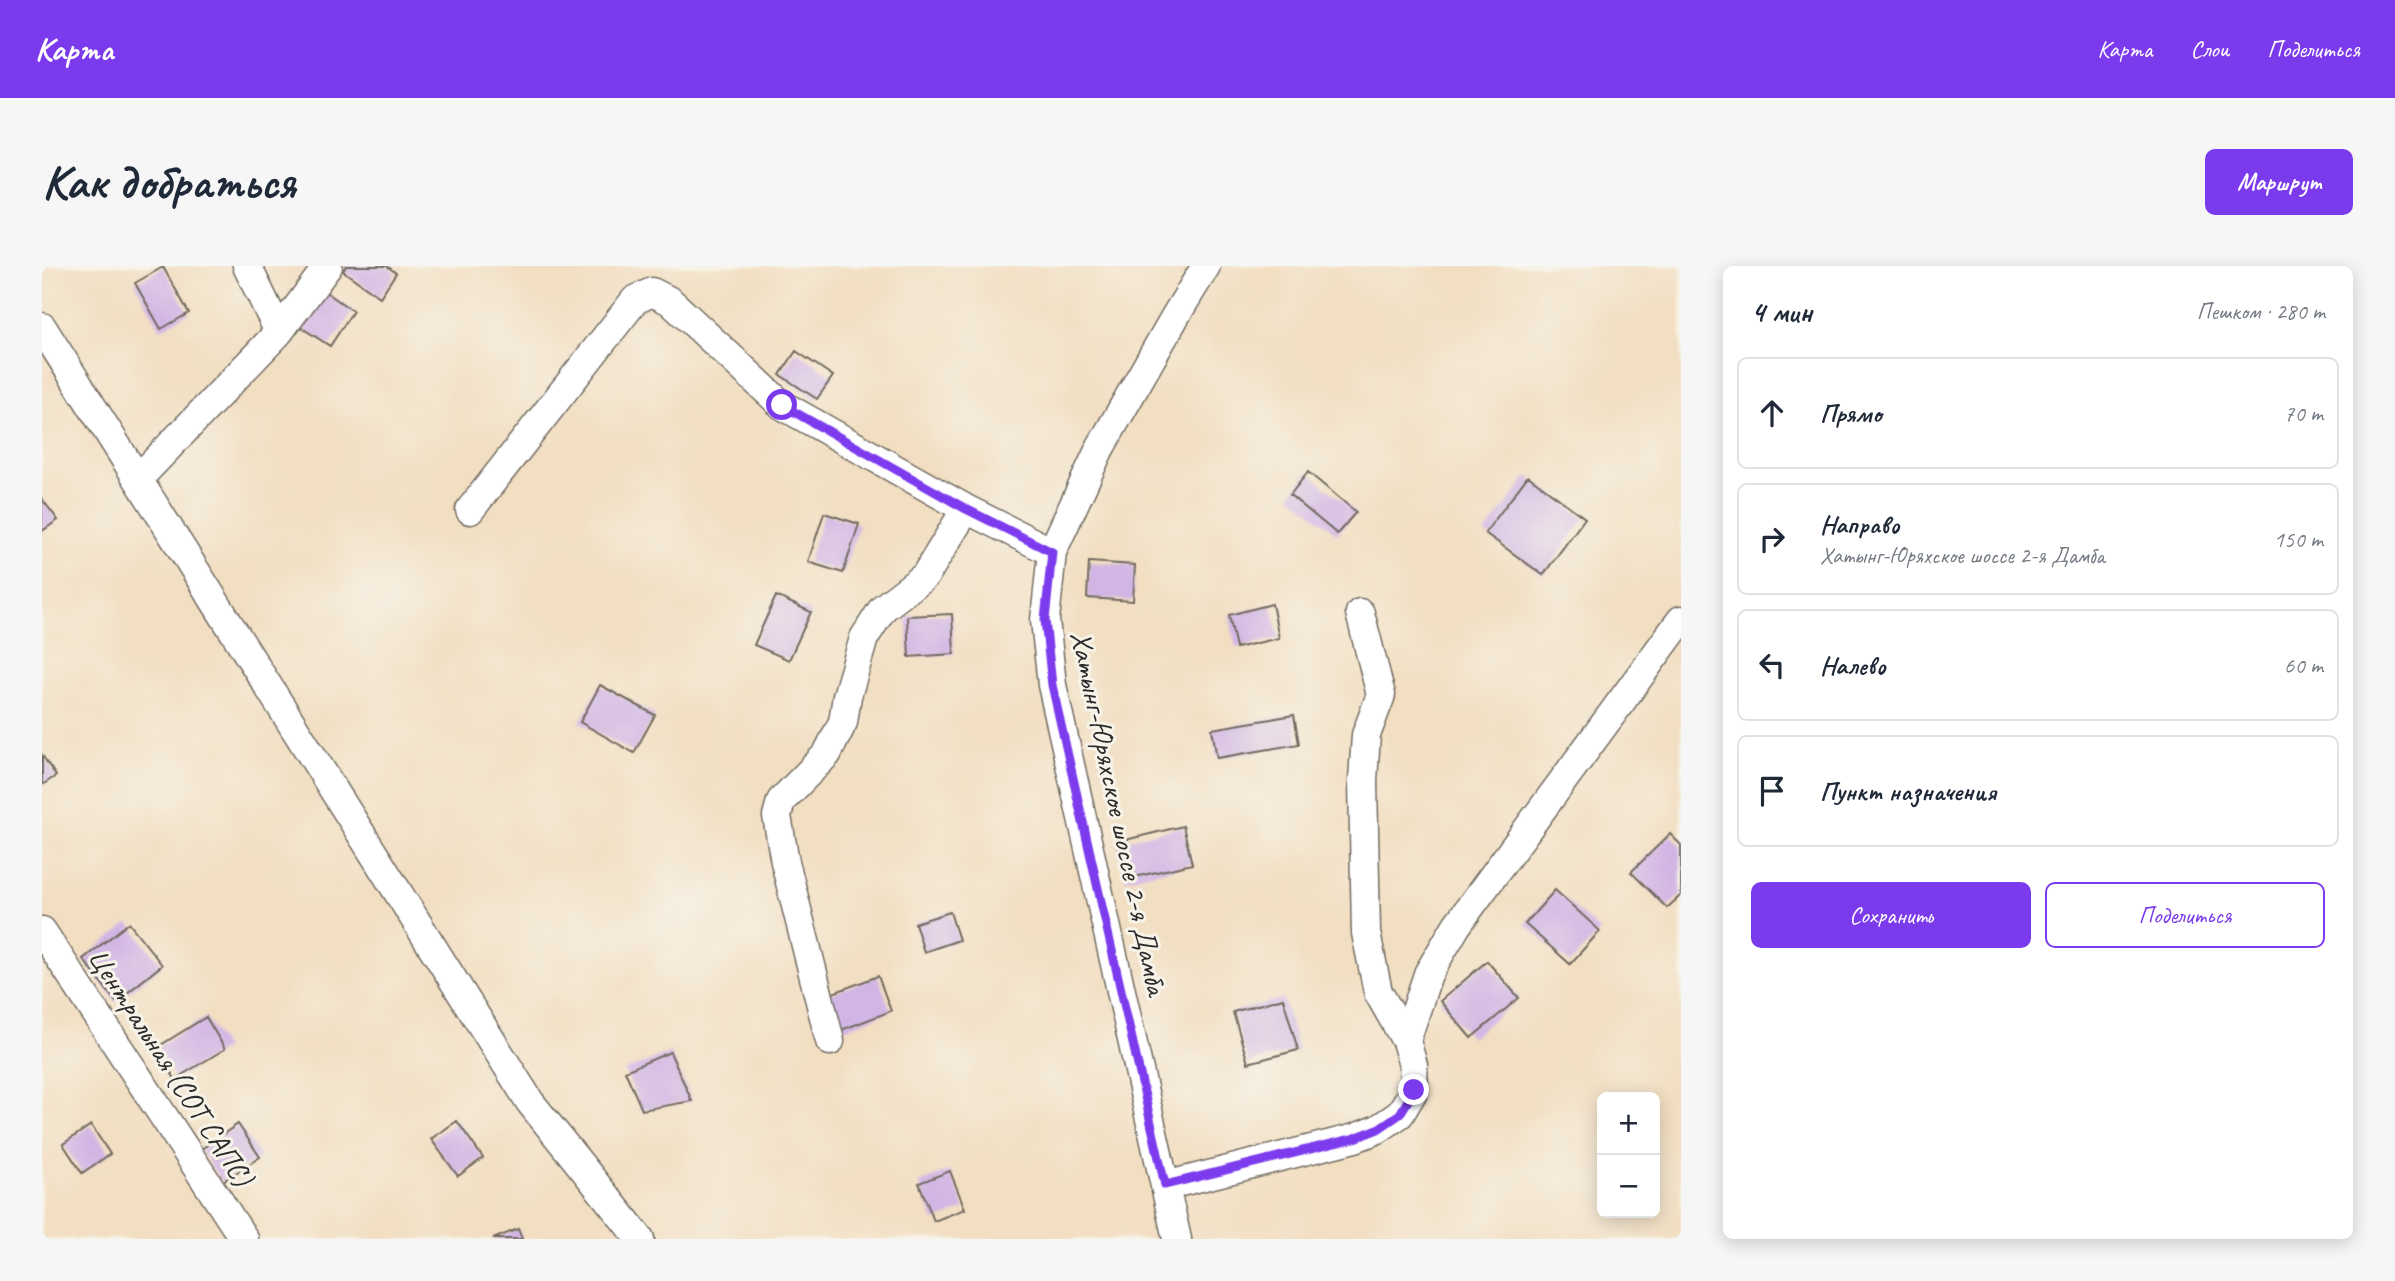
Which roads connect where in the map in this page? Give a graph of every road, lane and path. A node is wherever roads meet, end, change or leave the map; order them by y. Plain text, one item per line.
1 (247, 266) edge
2 (328, 266) edge
3 (1206, 266) edge
4 (42, 327) edge
5 (279, 332) junction
6 (138, 479) junction
7 (966, 509) junction
8 (470, 510) dead end
9 (1052, 552) junction
10 (1360, 613) dead end
11 (1681, 620) edge
12 (42, 931) edge
13 (830, 1041) dead end
14 (1406, 1041) junction
15 (1165, 1185) junction
16 (244, 1239) edge
17 (640, 1239) edge
18 (1177, 1239) edge

1 - 5 street
2 - 5 street
3 - 9 street, Хатынг-Юряхское шоссе 2-я Дамба
4 - 6 street
5 - 6 street
6 - 17 street
7 - 8 street
7 - 9 street
7 - 13 street
9 - 15 street, Хатынг-Юряхское шоссе 2-я Дамба
10 - 14 street
11 - 14 street
12 - 16 street, Центральная (СОТ САПС)
14 - 15 street
15 - 18 street, Хатынг-Юряхское шоссе 2-я Дамба

